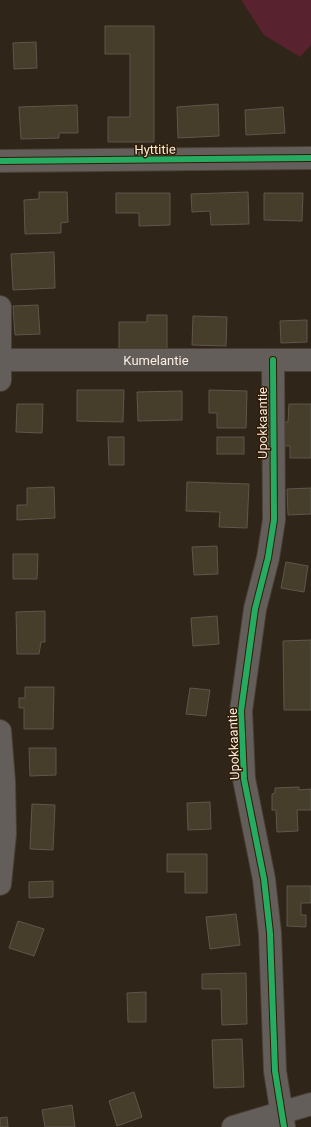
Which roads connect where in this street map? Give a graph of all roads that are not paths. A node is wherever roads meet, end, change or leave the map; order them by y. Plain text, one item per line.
1 (311, 158) edge
2 (0, 161) edge
3 (0, 307) edge
4 (0, 360) edge
5 (273, 360) junction
6 (311, 360) edge
7 (0, 380) edge
8 (0, 731) edge
9 (0, 884) edge
10 (311, 1104) edge
11 (282, 1120) edge
12 (233, 1127) edge

1 - 2 street, Hyttitie
3 - 4 street
4 - 5 street, Kumelantie
4 - 7 street
5 - 6 street, Kumelantie
5 - 11 street, Upokkaantie
8 - 9 street
10 - 11 street
11 - 12 street

